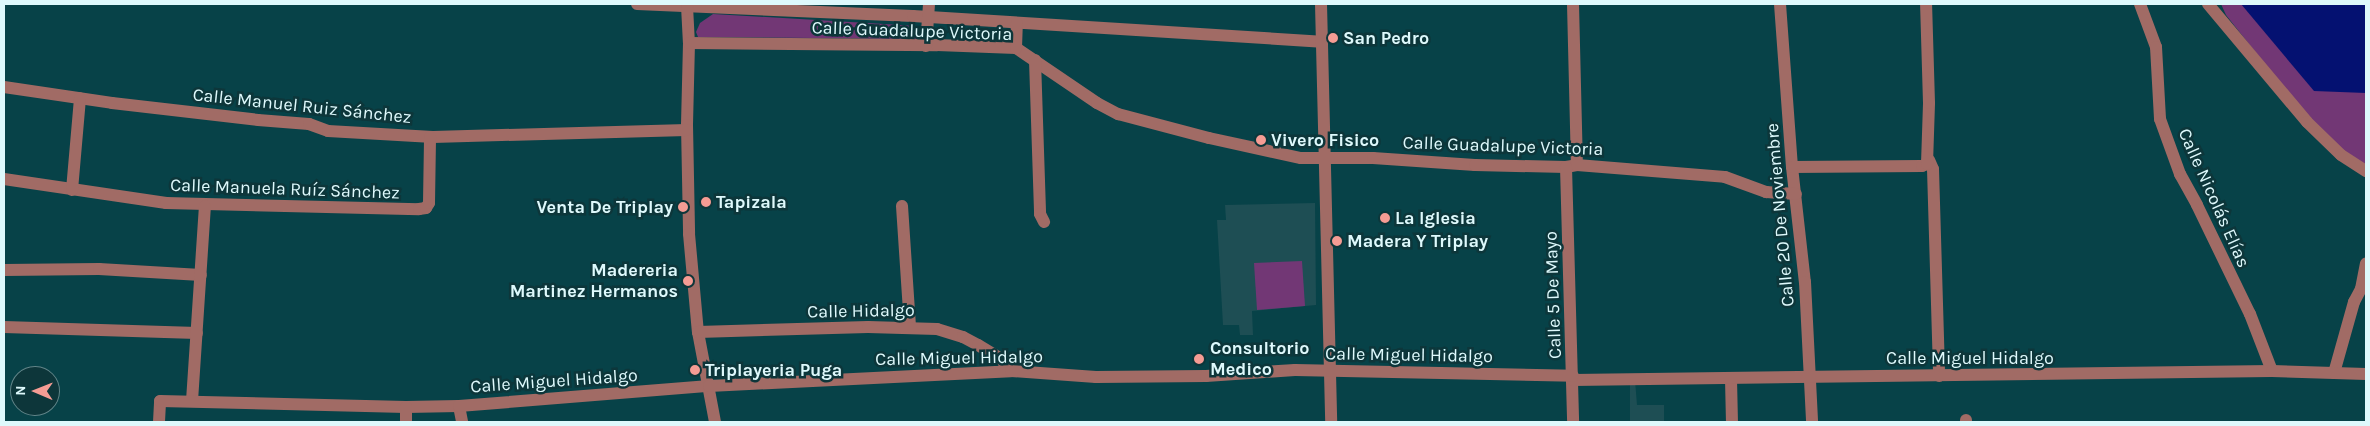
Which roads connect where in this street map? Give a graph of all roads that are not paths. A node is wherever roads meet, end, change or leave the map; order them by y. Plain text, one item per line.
1 (637, 4) edge
2 (929, 4) edge
3 (1321, 4) edge
4 (1573, 4) edge
5 (1780, 4) edge
6 (1926, 4) edge
7 (2140, 4) edge
8 (2208, 4) edge
9 (687, 6) junction
10 (928, 18) junction
11 (1017, 23) junction
12 (1321, 42) junction
13 (689, 43) junction
14 (926, 46) junction
15 (1016, 48) junction
16 (1036, 60) junction
17 (4, 87) edge
18 (80, 98) junction
19 (687, 130) junction
20 (430, 137) junction
21 (1324, 158) junction
22 (1928, 162) junction
23 (1571, 166) junction
24 (1792, 166) junction
25 (2366, 171) edge
26 (4, 179) edge
27 (72, 190) junction
28 (1796, 194) junction
29 (205, 206) junction
30 (902, 206) dead end
31 (1044, 222) dead end
32 (2366, 263) edge
33 (4, 270) edge
34 (201, 275) junction
35 (910, 326) junction
36 (4, 327) edge
37 (698, 332) junction
38 (197, 333) junction
39 (1011, 371) junction
40 (1331, 371) junction
41 (2272, 371) junction
42 (2334, 373) junction
43 (2366, 374) edge
44 (1939, 376) junction
45 (1573, 378) junction
46 (1811, 378) junction
47 (1731, 379) junction
48 (709, 386) junction
49 (192, 401) junction
50 (460, 406) junction
51 (406, 407) junction
52 (159, 422) edge
53 (406, 422) edge
54 (462, 422) edge
55 (715, 422) edge
56 (1331, 422) edge
57 (1573, 422) edge
58 (1732, 422) edge
59 (1812, 422) edge

1 - 9 street
2 - 10 street
3 - 12 street
4 - 23 street, Calle 5 De Mayo
5 - 24 street, Calle 20 De Noviembre
6 - 22 street
7 - 41 street, Calle Nicolás Elías
8 - 25 street
9 - 10 street
9 - 13 street
10 - 11 street
10 - 14 street
11 - 12 street
11 - 15 street
12 - 21 street
13 - 14 street, Calle Guadalupe Victoria
13 - 19 street
14 - 15 street, Calle Guadalupe Victoria
15 - 16 street, Calle Guadalupe Victoria
16 - 21 street, Calle Guadalupe Victoria
16 - 31 street
17 - 18 street, Calle Manuel Ruiz Sánchez
18 - 20 street, Calle Manuel Ruiz Sánchez
18 - 27 street
19 - 20 street, Calle Manuel Ruiz Sánchez
19 - 37 street
20 - 29 street, Calle Manuela Ruíz Sánchez
21 - 23 street, Calle Guadalupe Victoria
21 - 40 street
22 - 24 street
22 - 44 street
23 - 28 street, Calle Guadalupe Victoria
23 - 45 street, Calle 5 De Mayo
24 - 28 street, Calle 20 De Noviembre
26 - 27 street, Calle Manuela Ruíz Sánchez
27 - 29 street, Calle Manuela Ruíz Sánchez
28 - 46 street, Calle 20 De Noviembre
29 - 34 street
30 - 35 street
32 - 42 street
33 - 34 street
34 - 38 street
35 - 37 street, Calle Hidalgo
35 - 39 street, Calle Hidalgo
36 - 38 street
37 - 48 street
38 - 49 street
39 - 40 street, Calle Miguel Hidalgo
39 - 48 street, Calle Miguel Hidalgo
40 - 45 street, Calle Miguel Hidalgo
40 - 56 street
41 - 42 street, Calle Miguel Hidalgo
41 - 44 street, Calle Miguel Hidalgo
42 - 43 street, Calle Miguel Hidalgo
44 - 46 street, Calle Miguel Hidalgo
45 - 47 street, Calle Miguel Hidalgo
45 - 57 street, Calle 5 De Mayo
46 - 47 street, Calle Miguel Hidalgo
46 - 59 street, Calle 20 De Noviembre
47 - 58 street
48 - 50 street, Calle Miguel Hidalgo
48 - 55 street
49 - 51 street, Calle Miguel Hidalgo
49 - 52 street, Calle Miguel Hidalgo
50 - 51 street, Calle Miguel Hidalgo
50 - 54 street
51 - 53 street

